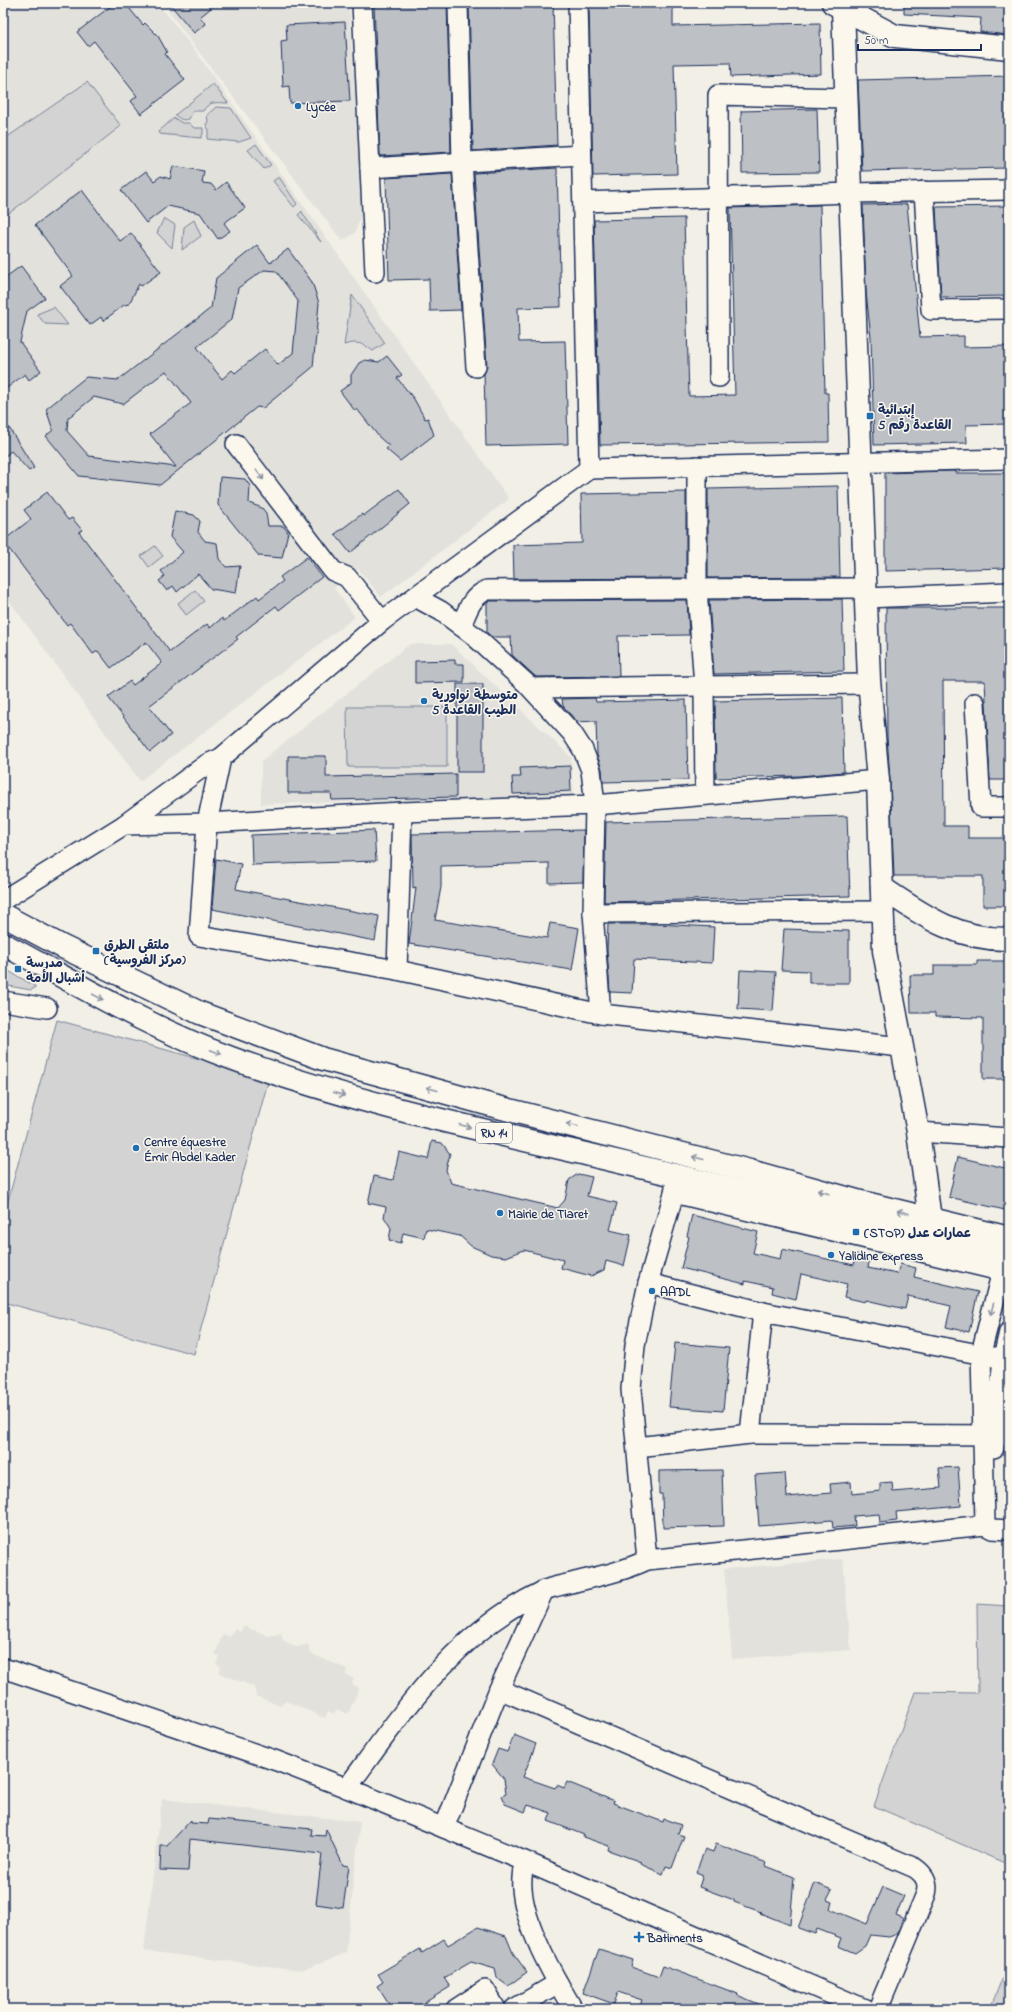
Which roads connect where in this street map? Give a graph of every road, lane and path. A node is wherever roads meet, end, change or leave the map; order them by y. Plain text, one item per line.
1 (362, 3) edge
2 (458, 3) edge
3 (578, 3) edge
4 (838, 6) edge
5 (1009, 48) edge
6 (846, 98) junction
7 (582, 155) junction
8 (462, 162) junction
9 (370, 168) junction
10 (1009, 190) edge
11 (924, 192) junction
12 (850, 193) junction
13 (720, 197) junction
14 (583, 202) junction
15 (375, 272) dead end
16 (1009, 309) edge
17 (476, 367) dead end
18 (719, 377) dead end
19 (236, 444) dead end
20 (1009, 459) edge
21 (860, 462) junction
22 (697, 466) junction
23 (589, 469) junction
24 (697, 589) junction
25 (1009, 592) edge
26 (865, 593) junction
27 (415, 597) junction
28 (382, 621) junction
29 (461, 626) junction
30 (869, 684) junction
31 (704, 686) junction
32 (531, 688) junction
33 (975, 703) dead end
34 (221, 758) junction
35 (878, 780) junction
36 (706, 795) junction
37 (595, 805) junction
38 (1009, 807) edge
39 (402, 812) junction
40 (207, 823) junction
41 (124, 825) junction
42 (882, 888) junction
43 (3, 900) edge
44 (882, 911) junction
45 (593, 913) junction
46 (3, 915) edge
47 (1009, 939) edge
48 (3, 944) edge
49 (397, 970) junction
50 (3, 1001) edge
51 (47, 1008) dead end
52 (601, 1014) junction
53 (901, 1047) junction
54 (918, 1132) junction
55 (1009, 1138) edge
56 (675, 1184) junction
57 (930, 1219) junction
58 (1009, 1238) edge
59 (1007, 1267) edge
60 (648, 1283) junction
61 (763, 1312) junction
62 (1009, 1332) edge
63 (981, 1353) junction
64 (1006, 1359) edge
65 (750, 1434) junction
66 (995, 1436) edge
67 (637, 1447) junction
68 (996, 1528) edge
69 (647, 1560) junction
70 (544, 1590) junction
71 (3, 1668) edge
72 (499, 1689) junction
73 (347, 1788) junction
74 (444, 1828) junction
75 (524, 1860) junction
76 (558, 1983) junction
77 (456, 2009) edge
78 (496, 2009) edge
79 (514, 2009) edge
80 (573, 2009) edge
81 (865, 2009) edge
82 (878, 2009) edge

1 - 9 street
2 - 8 street
3 - 7 street
4 - 5 main road
4 - 6 main road
6 - 12 main road
6 - 13 street
7 - 8 street
7 - 14 street
8 - 9 street
8 - 17 street
9 - 15 street
10 - 11 street
11 - 12 street
11 - 16 street
12 - 13 street
12 - 21 main road
13 - 14 street
13 - 18 street
14 - 23 street
19 -> 28 street
20 - 21 street
21 - 22 street
21 - 26 main road
22 - 23 street
22 - 24 street
23 - 27 street
24 - 26 street
24 - 29 street
24 - 31 street
25 - 26 street
26 - 30 main road
27 - 28 street
27 - 29 street
28 - 34 street
29 - 32 street
30 - 31 street
30 - 35 main road
31 - 32 street
31 - 36 street
32 - 37 street
33 - 38 street
34 - 40 street
34 - 41 street
35 - 36 street
35 - 42 main road
36 - 37 street
37 - 39 street
37 - 45 street
39 - 40 street
39 - 49 street
40 - 41 street
40 - 49 street
41 - 43 street
42 - 44 main road
42 - 47 main road
44 - 45 street
44 - 53 main road
45 - 52 street
57 -> 46 main road, RN 14
48 -> 56 main road, RN 14
49 - 52 street
50 - 51 street
52 - 53 street
53 - 54 main road
54 - 55 street
54 - 57 main road
56 - 59 main road, RN 14
56 - 60 street
57 - 58 main road, RN 14
59 -> 63 street
60 - 61 street
60 - 67 street
61 - 63 street
61 - 65 street
62 - 64 street
63 - 64 street
63 - 66 street
64 - 66 street
65 - 66 street
65 - 67 street
66 - 68 street
67 - 69 street
68 - 69 street
69 - 70 street
70 - 72 street
70 - 73 street
71 - 73 street
72 - 74 street
72 - 82 street
73 - 74 street
74 - 75 street
75 - 76 street
75 - 81 street
76 - 79 street
76 - 80 street
77 - 78 street

